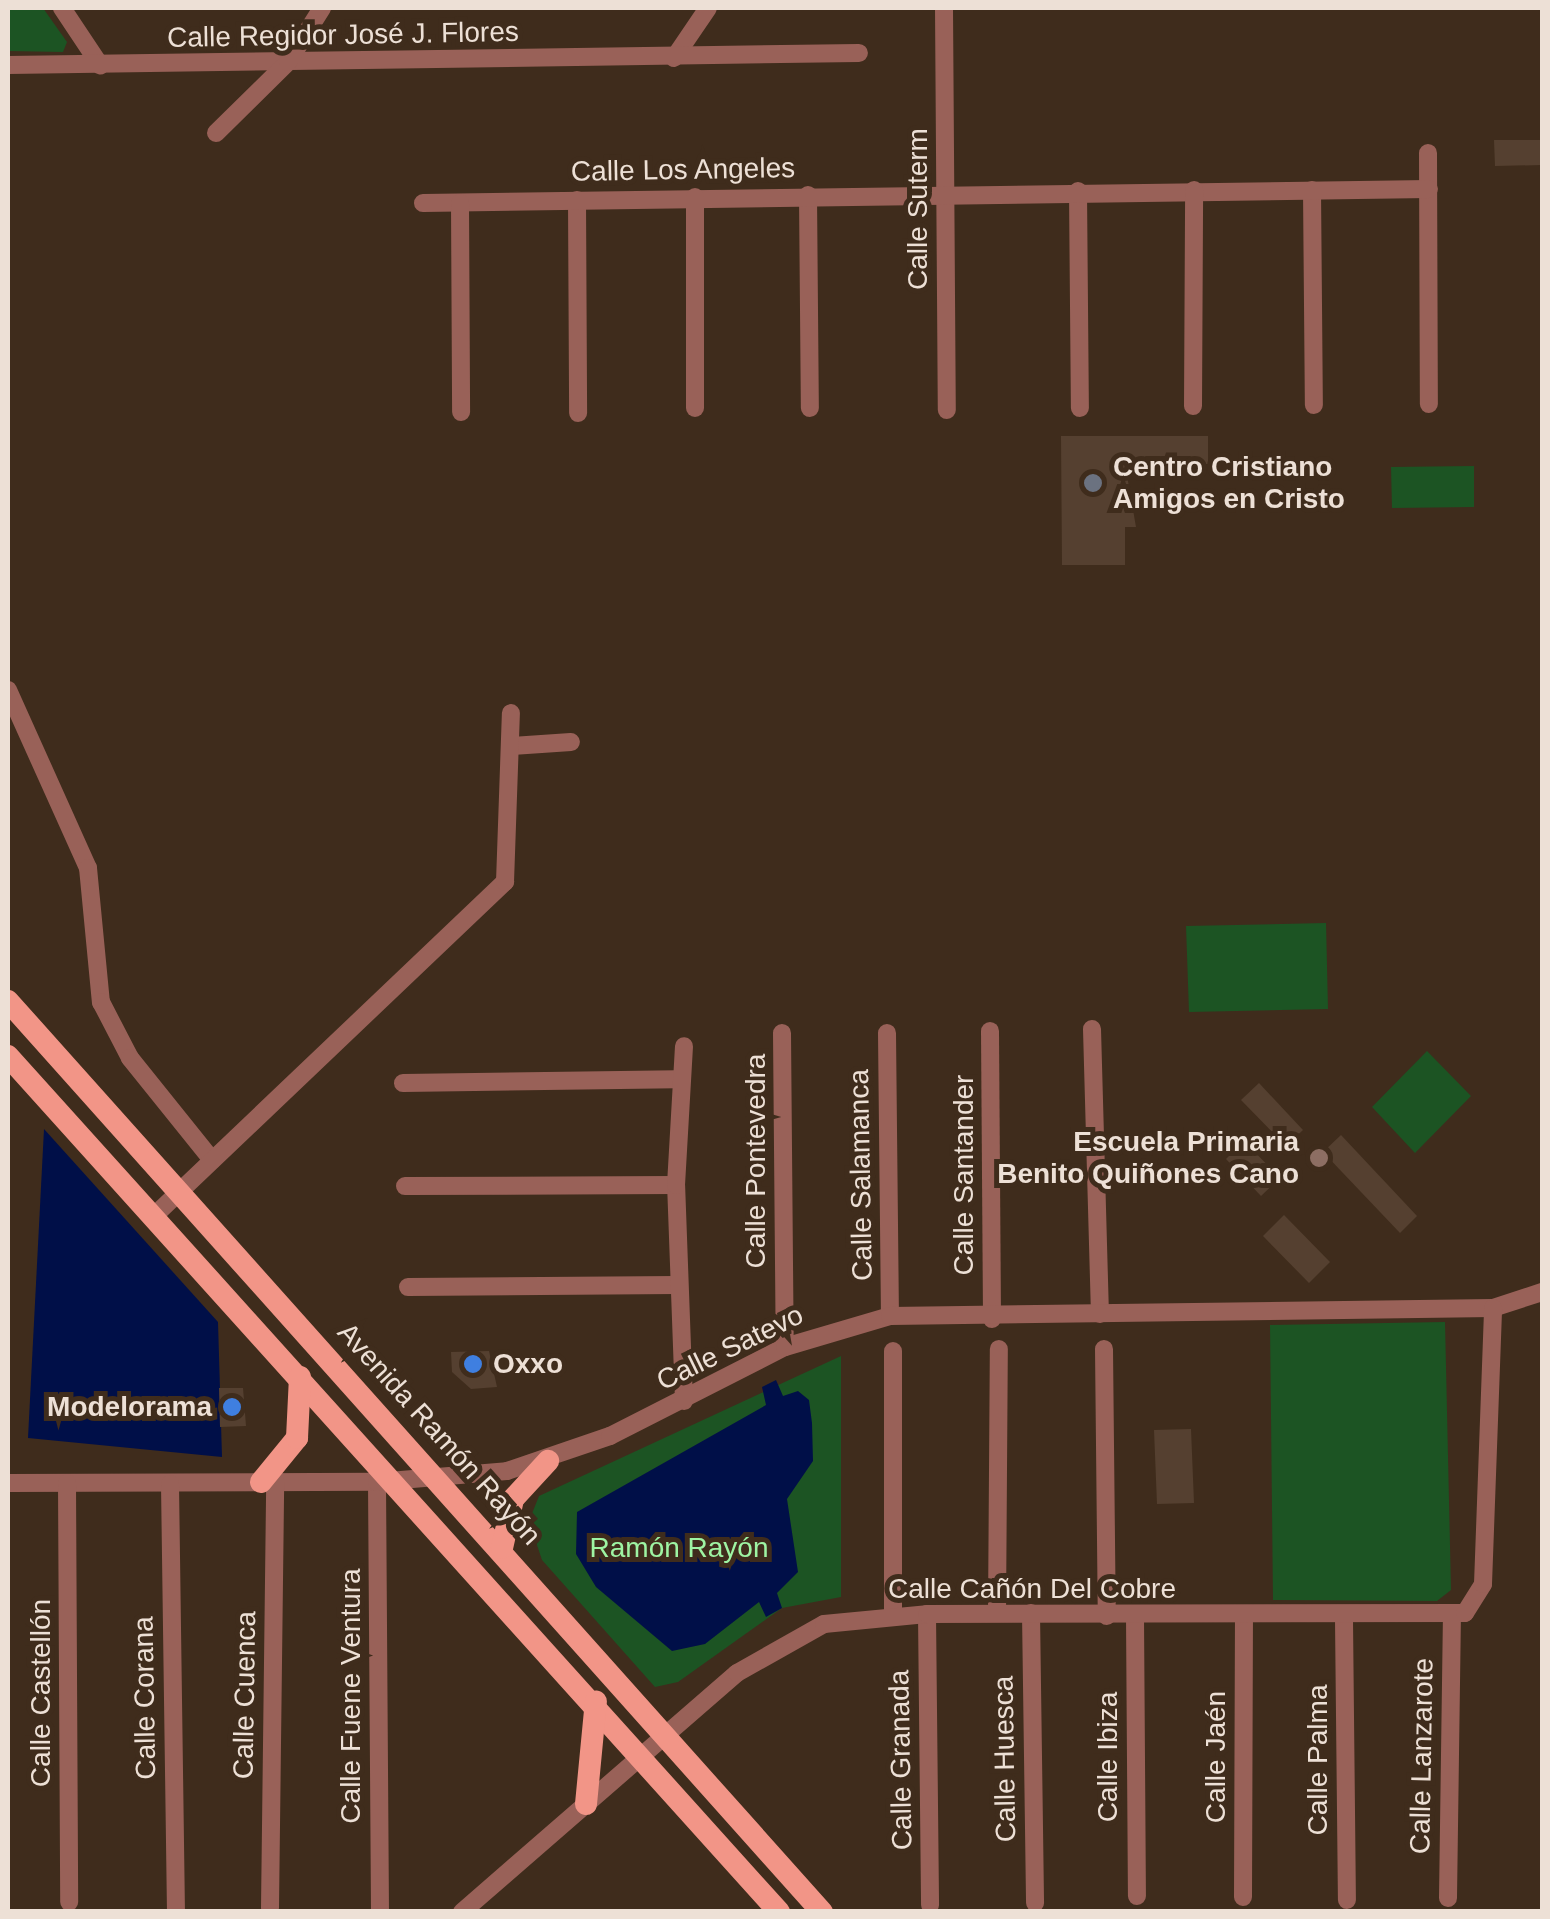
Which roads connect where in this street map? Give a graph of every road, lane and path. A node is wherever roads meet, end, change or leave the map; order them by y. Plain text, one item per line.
1 (62, 8) edge
2 (322, 8) edge
3 (708, 8) edge
4 (944, 8) edge
5 (859, 54) dead end
6 (674, 58) junction
7 (288, 62) junction
8 (100, 64) junction
9 (8, 65) edge
10 (216, 133) dead end
11 (1428, 153) dead end
12 (1429, 189) junction
13 (1194, 190) junction
14 (1312, 190) junction
15 (1078, 191) junction
16 (945, 192) junction
17 (808, 195) junction
18 (695, 198) junction
19 (576, 200) junction
20 (423, 203) dead end
21 (460, 203) junction
22 (1428, 404) dead end
23 (1314, 405) dead end
24 (1193, 406) dead end
25 (695, 408) dead end
26 (810, 408) dead end
27 (1080, 408) dead end
28 (947, 410) dead end
29 (461, 412) dead end
30 (578, 412) dead end
31 (8, 690) edge
32 (511, 712) dead end
33 (571, 742) dead end
34 (512, 746) junction
35 (8, 1001) edge
36 (1092, 1029) dead end
37 (990, 1032) dead end
38 (887, 1033) dead end
39 (782, 1034) dead end
40 (684, 1046) dead end
41 (8, 1056) edge
42 (676, 1079) junction
43 (402, 1083) dead end
44 (212, 1160) junction
45 (676, 1185) junction
46 (405, 1186) dead end
47 (180, 1192) junction
48 (154, 1216) junction
49 (677, 1285) junction
50 (408, 1287) dead end
51 (1542, 1292) edge
52 (1493, 1308) junction
53 (1100, 1314) junction
54 (890, 1316) junction
55 (992, 1319) junction
56 (785, 1347) junction
57 (999, 1349) dead end
58 (1104, 1349) dead end
59 (893, 1351) dead end
60 (300, 1377) junction
61 (684, 1402) junction
62 (548, 1462) junction
63 (440, 1480) junction
64 (67, 1482) junction
65 (268, 1482) junction
66 (386, 1482) junction
67 (8, 1483) edge
68 (170, 1484) junction
69 (502, 1548) junction
70 (927, 1614) junction
71 (997, 1614) junction
72 (1031, 1614) junction
73 (1458, 1614) junction
74 (893, 1615) junction
75 (1108, 1616) junction
76 (1135, 1616) junction
77 (1244, 1618) junction
78 (1344, 1620) junction
79 (596, 1702) junction
80 (669, 1734) junction
81 (644, 1755) junction
82 (586, 1804) junction
83 (1136, 1896) dead end
84 (1243, 1897) dead end
85 (1448, 1898) dead end
86 (1346, 1900) dead end
87 (70, 1902) dead end
88 (1035, 1903) dead end
89 (930, 1905) dead end
90 (270, 1908) dead end
91 (380, 1910) edge
92 (176, 1912) edge
93 (462, 1912) edge
94 (779, 1912) edge
95 (822, 1912) edge

1 - 8 street
2 - 7 street
3 - 6 street
4 - 16 street, Calle Suterm
5 - 6 street, Calle Regidor José J. Flores
6 - 7 street, Calle Regidor José J. Flores
7 - 8 street, Calle Regidor José J. Flores
7 - 10 street
8 - 9 street, Calle Regidor José J. Flores
11 - 12 street
12 - 14 street, Calle Los Angeles
12 - 22 street
13 - 14 street, Calle Los Angeles
13 - 15 street, Calle Los Angeles
13 - 24 street
14 - 23 street
15 - 16 street, Calle Los Angeles
15 - 27 street
16 - 17 street, Calle Los Angeles
16 - 28 street, Calle Suterm
17 - 18 street, Calle Los Angeles
17 - 26 street
18 - 19 street, Calle Los Angeles
18 - 25 street
19 - 21 street, Calle Los Angeles
19 - 30 street
20 - 21 street, Calle Los Angeles
21 - 29 street
31 - 44 street
32 - 34 street
33 - 34 street
34 - 44 street
35 - 47 main road, Avenida Ramón Rayón
36 - 53 street
37 - 55 street, Calle Santander
38 - 54 street, Calle Salamanca
39 - 56 street, Calle Pontevedra
40 - 42 street
41 - 48 main road
42 - 43 street
42 - 45 street
44 - 47 street
45 - 46 street
45 - 49 street
47 - 48 street
47 - 63 main road, Avenida Ramón Rayón
48 - 60 main road
49 - 50 street
49 - 61 street
51 - 52 street, Calle Satevo
52 - 53 street, Calle Satevo
52 - 73 street
53 - 55 street, Calle Satevo
54 - 55 street, Calle Satevo
54 - 56 street, Calle Satevo
56 - 61 street, Calle Satevo
57 - 71 street
58 - 75 street
59 - 74 street
60 - 65 main road
60 - 66 main road
61 - 62 street, Calle Satevo
62 - 63 street, Calle Satevo
62 - 69 main road
63 - 66 street, Calle Satevo
63 - 69 main road, Avenida Ramón Rayón
64 - 67 street, Calle Satevo
64 - 68 street, Calle Satevo
64 - 87 street, Calle Castellón
65 - 66 street, Calle Satevo
65 - 68 street, Calle Satevo
65 - 90 street, Calle Cuenca
66 - 79 main road
66 - 91 street, Calle Fuene Ventura
68 - 92 street, Calle Corana
69 - 80 main road, Avenida Ramón Rayón
70 - 71 street, Calle Cañón Del Cobre
70 - 74 street, Calle Cañón Del Cobre
70 - 89 street, Calle Granada
71 - 72 street, Calle Cañón Del Cobre
72 - 75 street, Calle Cañón Del Cobre
72 - 88 street, Calle Huesca
73 - 78 street, Calle Cañón Del Cobre
73 - 85 street, Calle Lanzarote
74 - 80 street, Calle Cañón Del Cobre
75 - 76 street, Calle Cañón Del Cobre
76 - 77 street, Calle Cañón Del Cobre
76 - 83 street, Calle Ibiza
77 - 78 street, Calle Cañón Del Cobre
77 - 84 street, Calle Jaén
78 - 86 street, Calle Palma
79 - 81 main road
79 - 82 main road
80 - 81 street, Calle Cañón Del Cobre
80 - 95 main road, Avenida Ramón Rayón
81 - 82 street, Calle Cañón Del Cobre
81 - 94 main road
82 - 93 street, Calle Cañón Del Cobre

